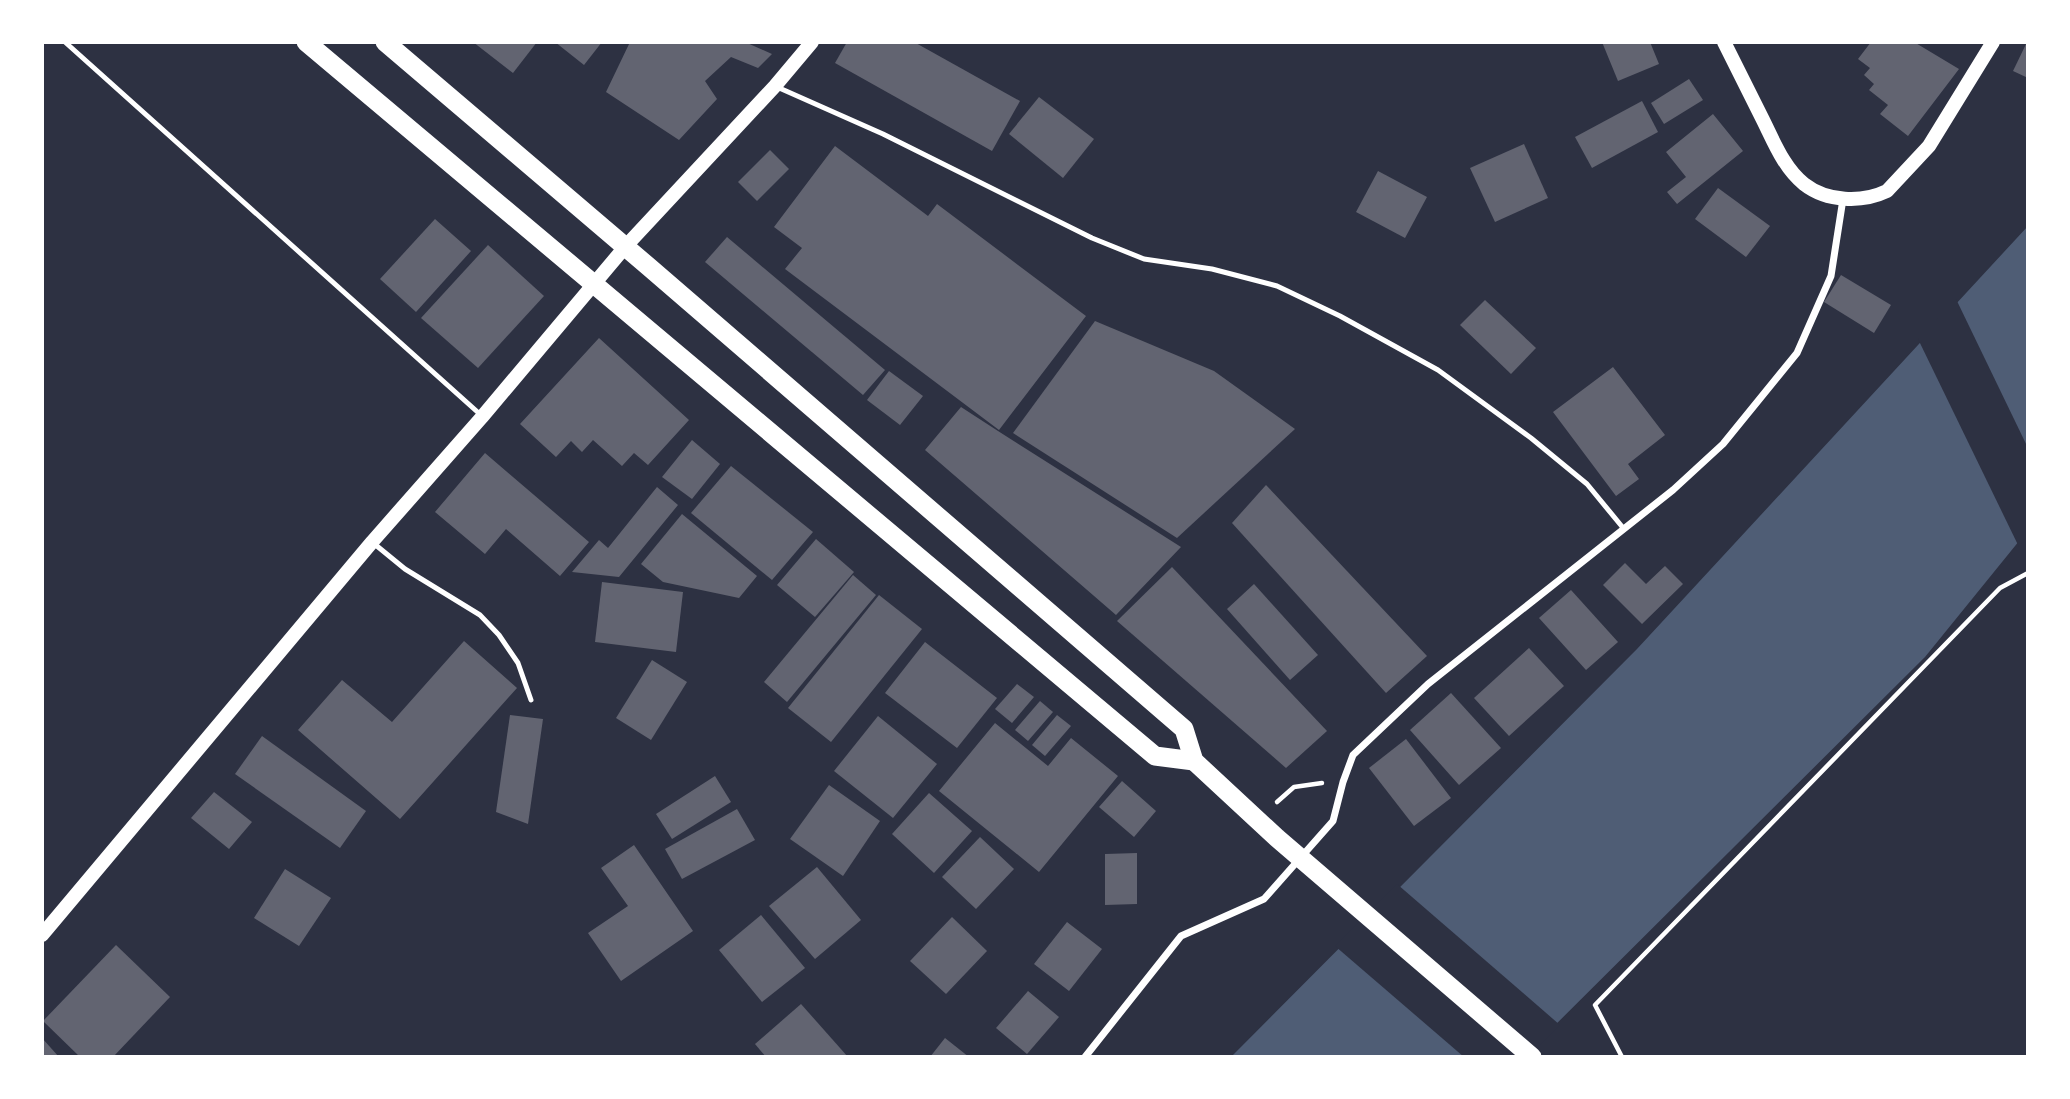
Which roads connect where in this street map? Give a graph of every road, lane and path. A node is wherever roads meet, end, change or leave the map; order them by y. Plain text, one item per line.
1 (65, 42) edge
2 (306, 42) edge
3 (385, 42) edge
4 (812, 42) edge
5 (1724, 42) edge
6 (1993, 42) edge
7 (775, 86) junction
8 (1843, 200) junction
9 (625, 247) junction
10 (593, 284) junction
11 (482, 416) junction
12 (1624, 528) junction
13 (372, 542) junction
14 (2028, 573) edge
15 (531, 700) dead end
16 (1194, 761) junction
17 (1309, 783) dead end
18 (1294, 787) dead end
19 (42, 935) edge
20 (1085, 1057) edge
21 (1532, 1057) edge
22 (1622, 1057) edge

1 - 11 lane
2 - 10 highway
3 - 9 highway
4 - 7 main road
5 - 8 main road
6 - 8 main road
7 - 9 main road
7 - 12 lane
8 - 12 street
9 - 10 main road
9 - 16 highway
10 - 11 main road
10 - 16 highway
11 - 13 main road
12 - 20 street
13 - 15 lane
13 - 19 main road
14 - 22 path
16 - 21 highway
17 - 18 path

